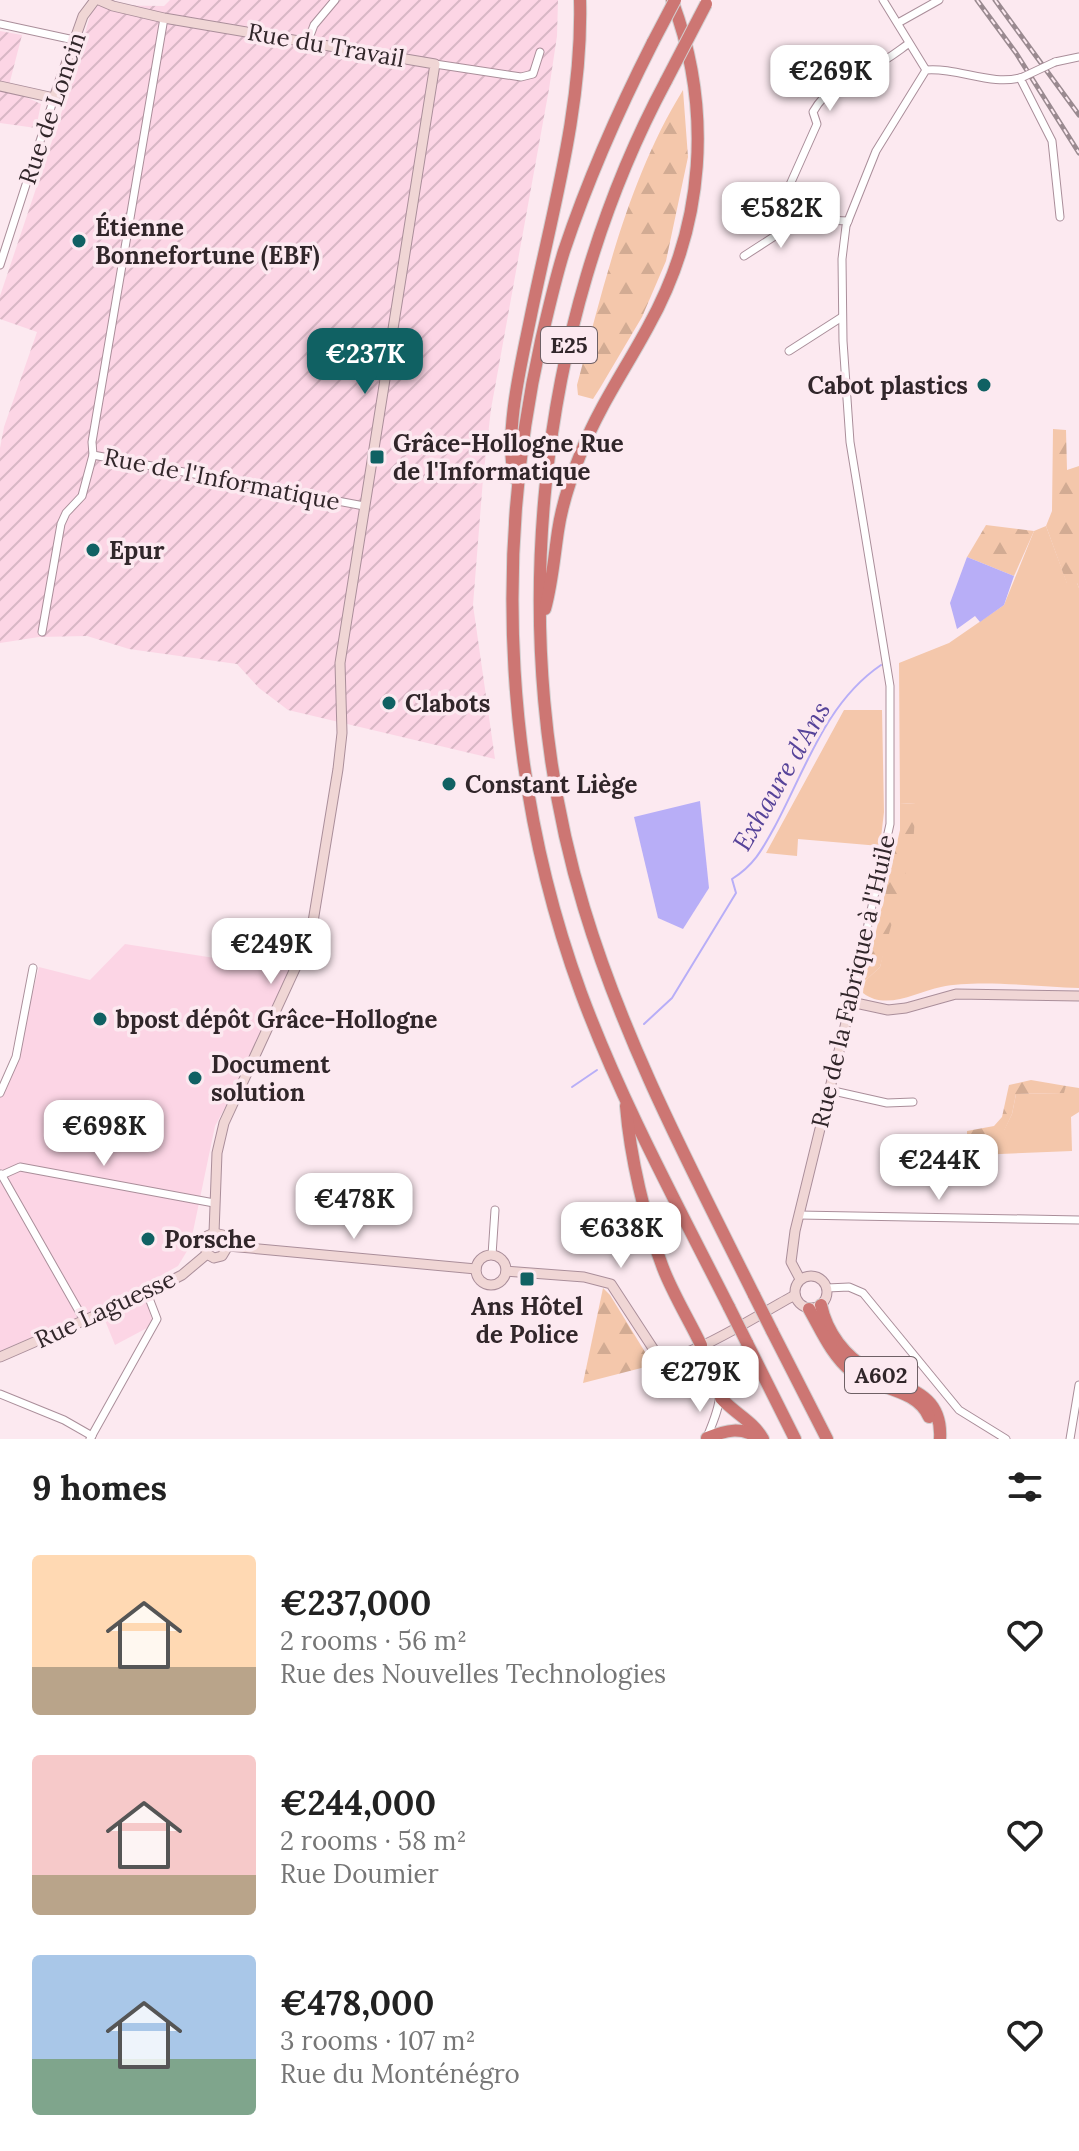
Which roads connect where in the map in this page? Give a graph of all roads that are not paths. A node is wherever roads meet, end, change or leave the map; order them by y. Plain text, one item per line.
1 (97, 0) edge
2 (335, 0) edge
3 (580, 0) edge
4 (674, 0) edge
5 (883, 0) edge
6 (939, 0) edge
7 (707, 2) edge
8 (164, 18) junction
9 (898, 23) junction
10 (0, 24) edge
11 (74, 40) junction
12 (308, 41) junction
13 (908, 44) junction
14 (540, 52) dead end
15 (1079, 57) edge
16 (435, 64) junction
17 (926, 70) junction
18 (1022, 78) junction
19 (0, 86) edge
20 (54, 98) junction
21 (1060, 217) dead end
22 (801, 219) junction
23 (848, 221) junction
24 (744, 256) dead end
25 (0, 265) edge
26 (842, 317) junction
27 (789, 351) dead end
28 (93, 455) junction
29 (517, 485) junction
30 (364, 506) junction
31 (541, 624) junction
32 (42, 632) dead end
33 (33, 968) dead end
34 (1079, 996) edge
35 (851, 1002) junction
36 (829, 1090) junction
37 (0, 1093) edge
38 (626, 1099) junction
39 (913, 1102) dead end
40 (1, 1173) edge
41 (214, 1203) junction
42 (495, 1210) dead end
43 (799, 1215) junction
44 (1079, 1220) edge
45 (214, 1233) junction
46 (228, 1246) junction
47 (207, 1254) junction
48 (492, 1255) junction
49 (476, 1269) junction
50 (506, 1271) junction
51 (800, 1279) junction
52 (827, 1288) junction
53 (147, 1293) junction
54 (795, 1295) junction
55 (815, 1307) junction
56 (84, 1320) junction
57 (701, 1345) junction
58 (0, 1357) edge
59 (1079, 1385) edge
60 (0, 1394) edge
61 (721, 1398) junction
62 (819, 1423) junction
63 (91, 1438) edge
64 (707, 1438) edge
65 (761, 1439) edge
66 (795, 1439) edge
67 (827, 1439) edge
68 (835, 1439) edge
69 (934, 1439) edge
70 (940, 1439) edge
71 (1006, 1439) edge
72 (1070, 1439) edge

1 - 8 street, Rue du Travail
1 - 11 street, Rue de Loncin
2 - 12 street
3 - 29 highway
4 - 29 highway, E25, bridge
4 - 31 highway
5 - 9 street
6 - 9 street
7 - 31 highway, E25, bridge
8 - 12 street, Rue du Travail
8 - 28 street, Rue de l'Informatique
9 - 13 street
10 - 11 street
11 - 20 street, Rue de Loncin
12 - 16 street, Rue du Travail
13 - 17 street
13 - 22 street
14 - 16 street, Rue du Travail
15 - 18 street, bridge
16 - 30 street
17 - 18 street
17 - 23 street, Rue de la Fabrique à l'Huile
18 - 21 street
19 - 20 street
20 - 25 street, Rue de Loncin
22 - 23 street
22 - 24 street
23 - 26 street, Rue de la Fabrique à l'Huile
26 - 27 street
26 - 35 street, Rue de la Fabrique à l'Huile
28 - 30 street, Rue de l'Informatique
28 - 32 street
29 - 38 highway, E25
30 - 41 street
31 - 62 highway, E25, bridge
33 - 37 street
34 - 35 street
35 - 36 street, Rue de la Fabrique à l'Huile
36 - 39 street
36 - 43 street, Rue de la Fabrique à l'Huile
38 - 57 highway
38 - 66 highway, E25, bridge
40 - 41 street
40 - 56 street
41 - 45 street
42 - 48 street
43 - 44 street
43 - 51 street, Rue de la Fabrique à l'Huile
45 - 46 street
45 - 47 street
46 - 47 street
46 - 49 street
47 - 53 street, Rue Laguesse
48 - 49 street
48 - 50 street
49 - 50 street
50 - 57 street
51 - 52 street
51 - 54 street
52 - 55 street
52 - 71 street
53 - 56 street, Rue Laguesse
53 - 63 street
54 - 55 street
54 - 57 street
55 - 69 highway, A602
55 - 70 highway, A602
56 - 58 street, Rue Laguesse
57 - 61 street
59 - 72 street
60 - 63 street
61 - 64 street
61 - 65 highway
62 - 67 highway, E25
62 - 68 highway
64 - 65 highway

